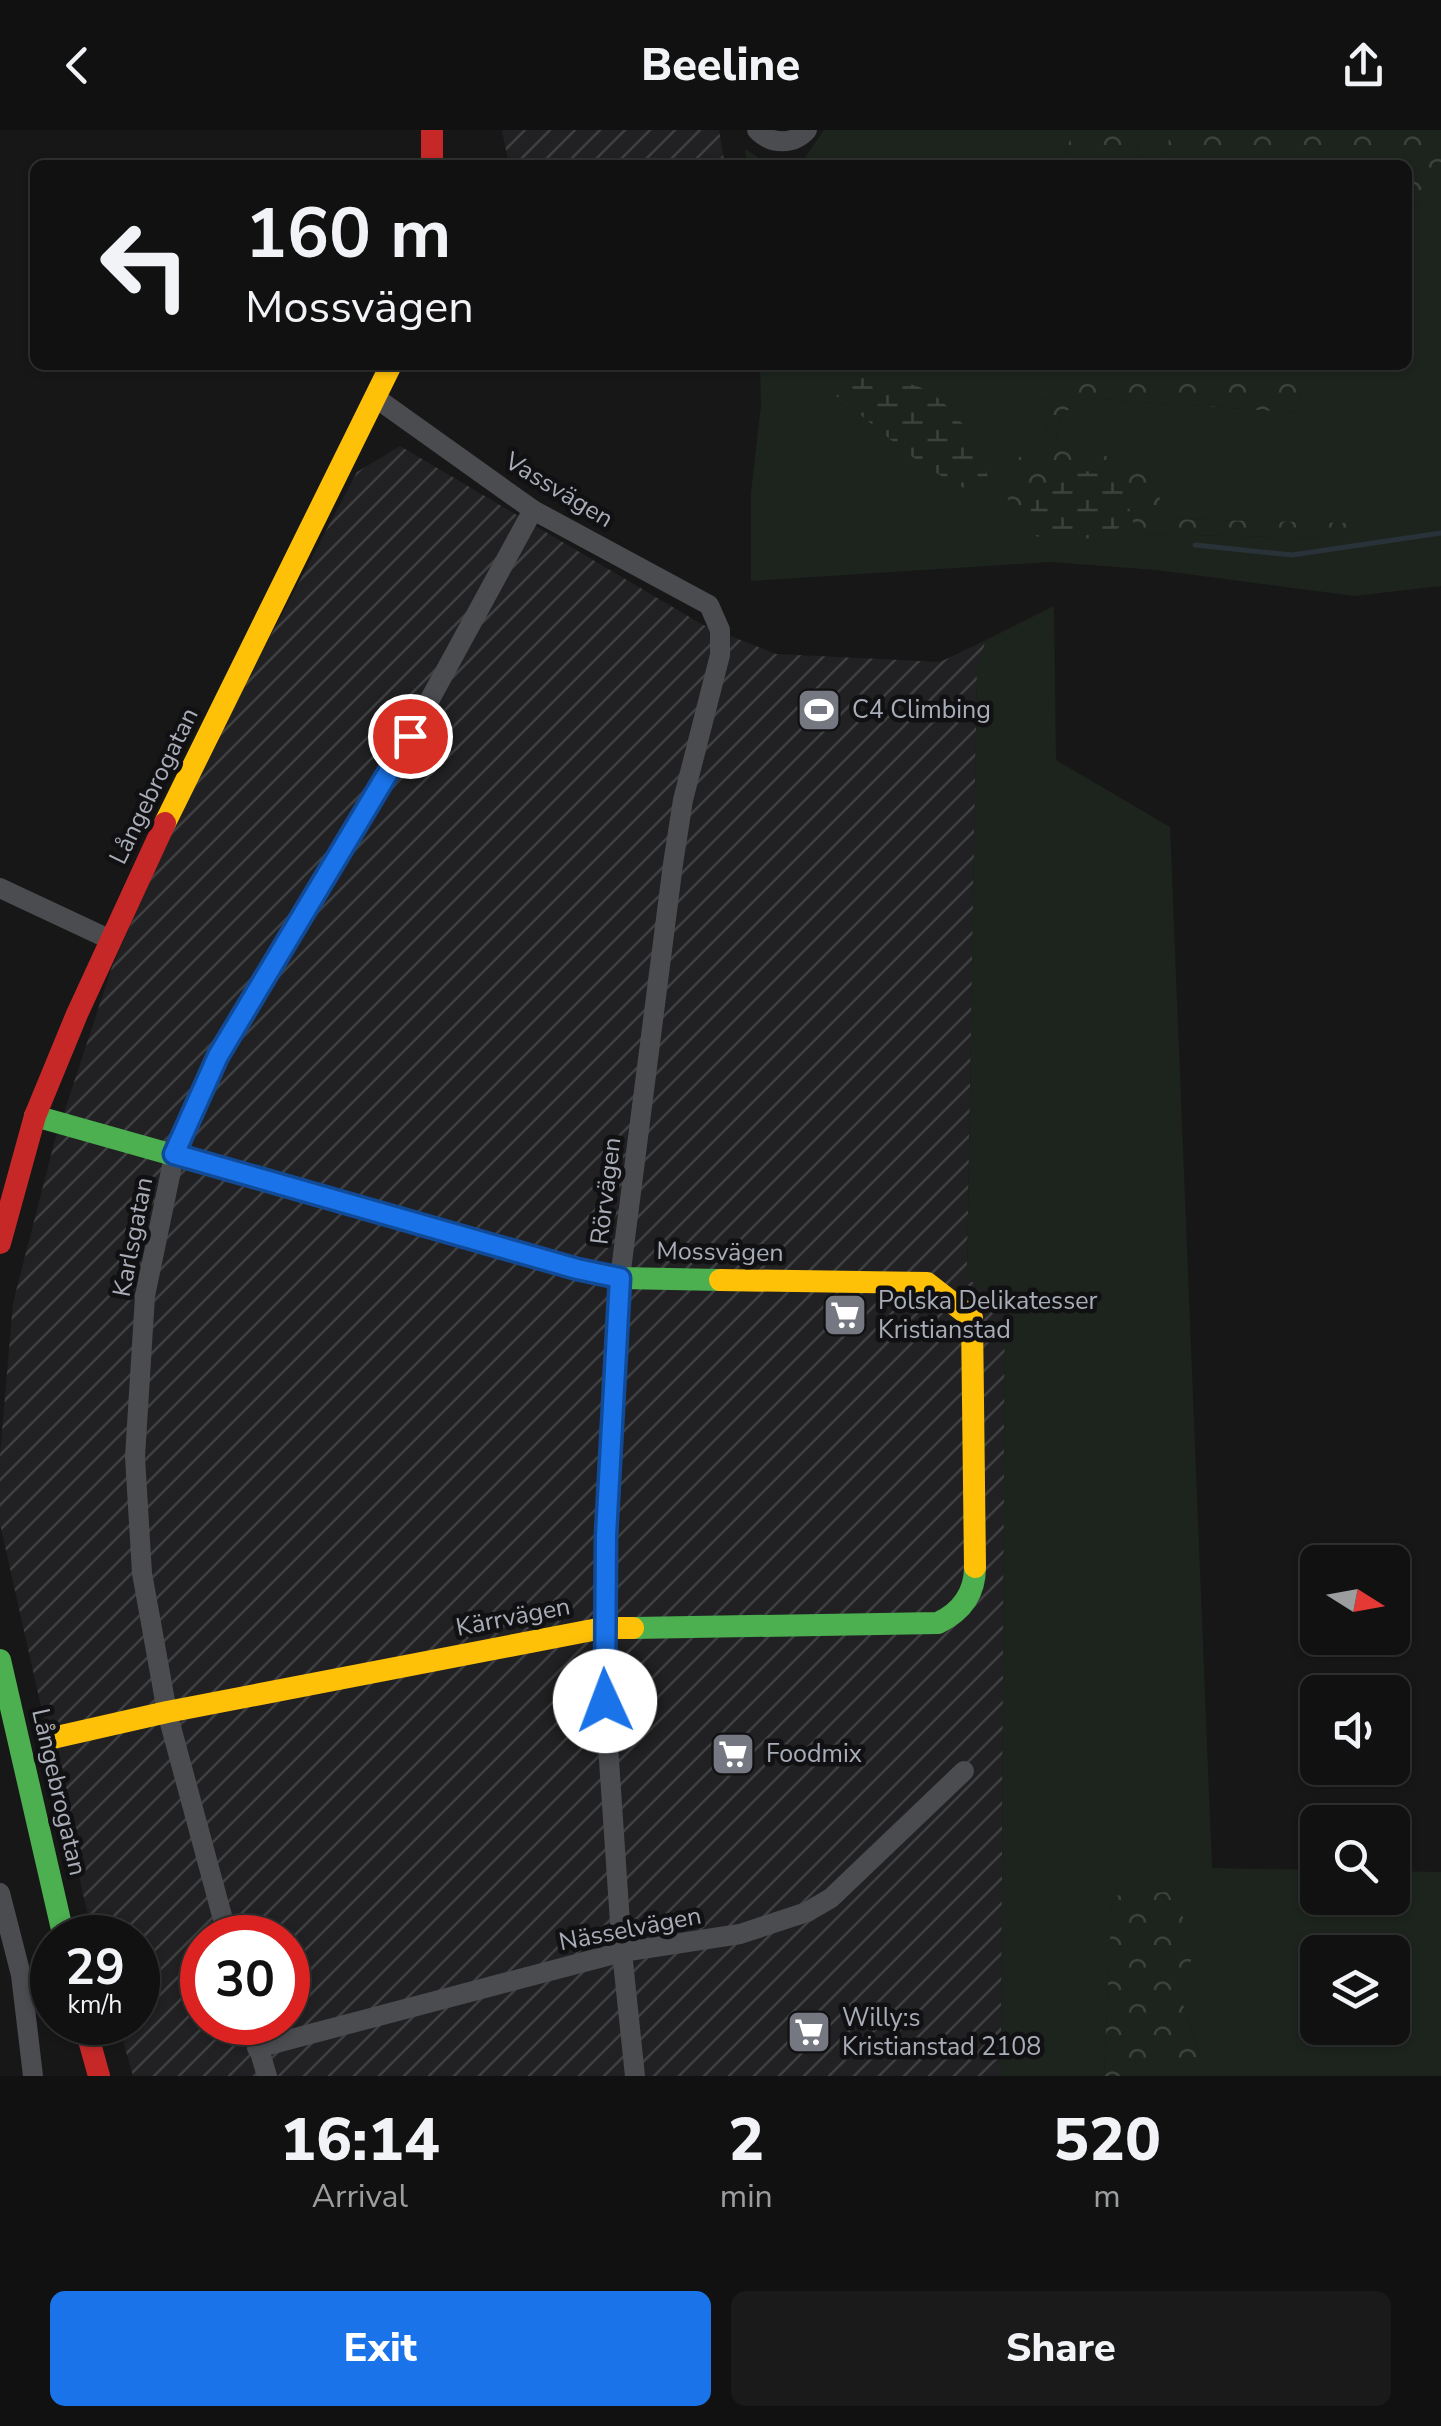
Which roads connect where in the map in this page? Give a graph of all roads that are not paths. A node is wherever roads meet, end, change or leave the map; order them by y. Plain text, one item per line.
1 (432, 130) edge
2 (757, 130) edge
3 (808, 130) edge
4 (432, 160) edge
5 (389, 370) edge
6 (376, 398) junction
7 (533, 510) junction
8 (716, 620) joint
9 (0, 888) edge
10 (111, 940) junction
11 (35, 1116) junction
12 (174, 1154) junction
13 (0, 1243) edge
14 (620, 1278) junction
15 (972, 1461) joint
16 (603, 1628) junction
17 (0, 1660) edge
18 (167, 1712) junction
19 (48, 1739) dead end
20 (964, 1771) dead end
21 (0, 1893) edge
22 (59, 1915) edge
23 (222, 1915) edge
24 (622, 1952) junction
25 (87, 2045) edge
26 (90, 2045) edge
27 (257, 2045) edge
28 (258, 2048) junction
29 (33, 2076) edge
30 (88, 2076) edge
31 (99, 2076) edge
32 (266, 2076) edge
33 (635, 2076) edge

1 - 4 street
2 - 3 street
5 - 6 street, Långebrogatan
6 - 7 street, Vassvägen
6 - 10 street, Långebrogatan
7 - 8 street, Vassvägen
7 - 12 street, Karlsgatan
8 - 14 street, Rörvägen
9 - 10 street
10 - 11 street, Långebrogatan
11 - 12 street, Mossvägen
11 - 13 street, Långebrogatan
12 - 14 street, Mossvägen
12 - 18 street, Karlsgatan
14 - 15 street, Mossvägen
14 - 16 street, Rörvägen
15 - 16 street, Kärrvägen
16 - 18 street, Kärrvägen
16 - 24 street, Rörvägen
17 - 22 street, Långebrogatan
18 - 19 street, Kärrvägen
18 - 23 street, Karlsgatan
20 - 24 street, Nässelvägen
21 - 29 street
24 - 28 street, Nässelvägen
24 - 33 street, Rörvägen
25 - 30 street
26 - 31 street
27 - 28 street
28 - 32 street

